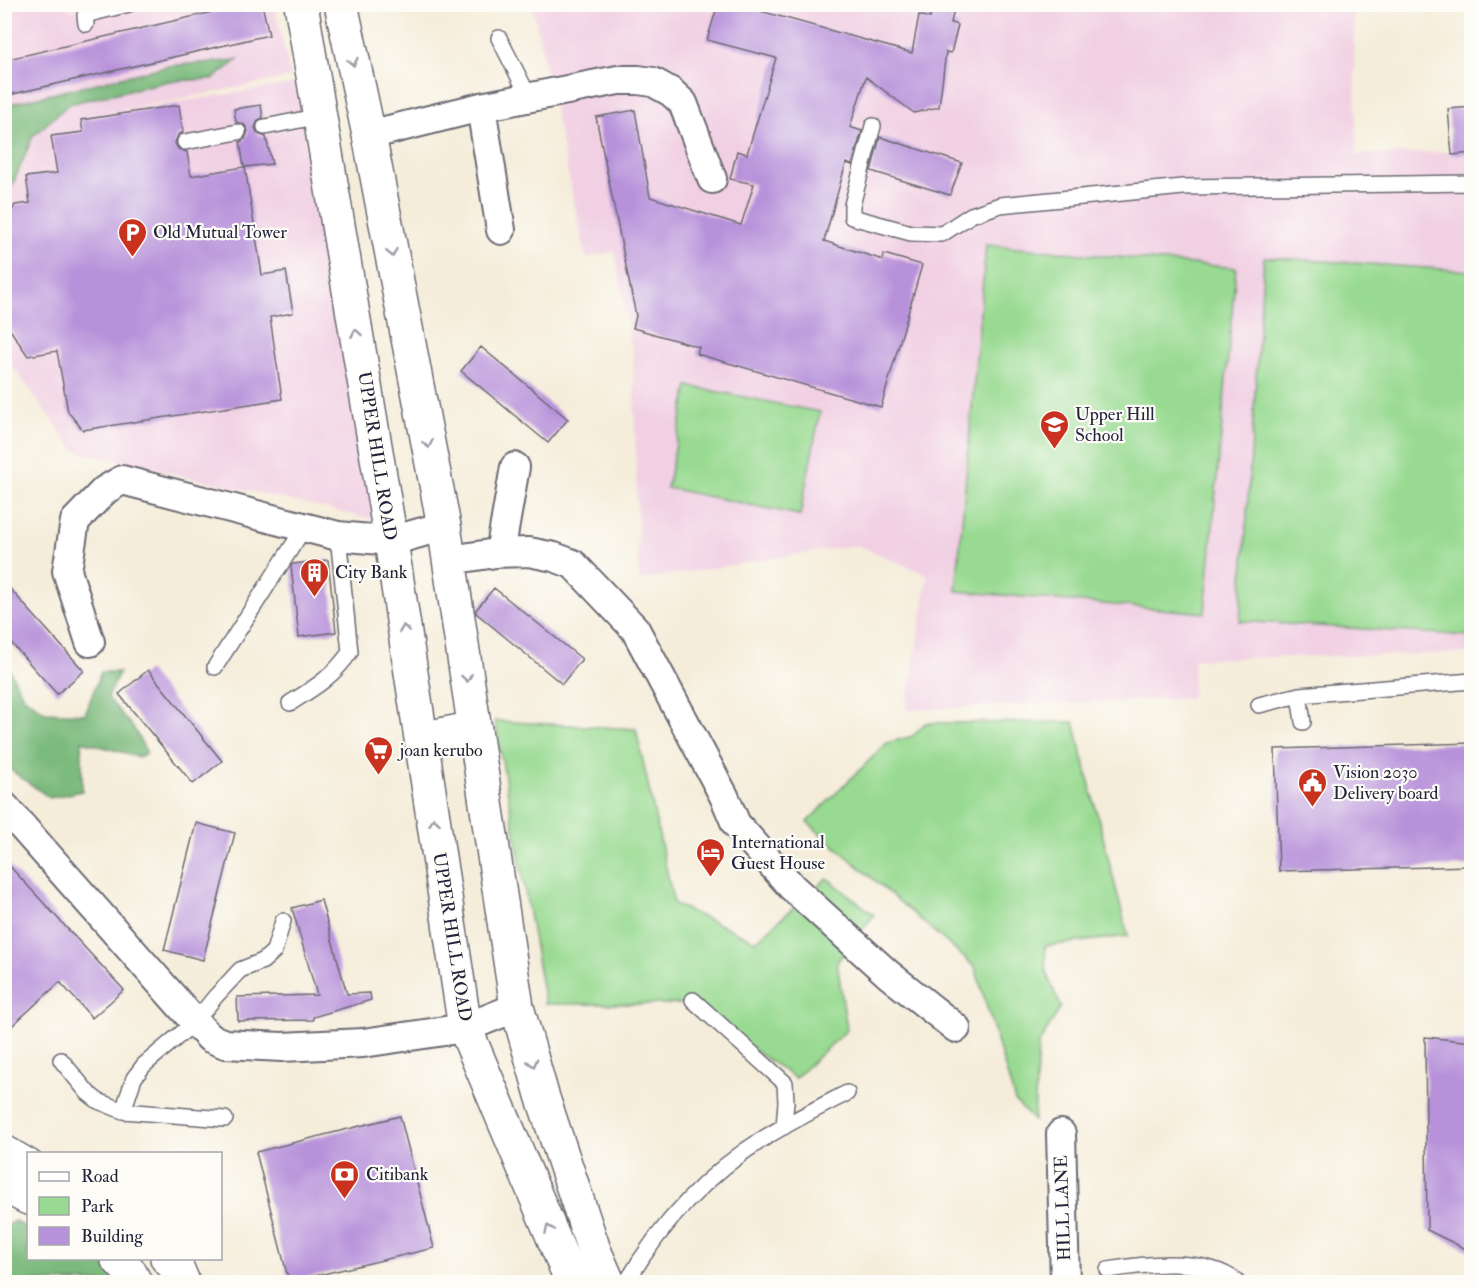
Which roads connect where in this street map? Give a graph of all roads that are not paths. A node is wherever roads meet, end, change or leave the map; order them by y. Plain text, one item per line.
1 (129, 4) edge
2 (301, 4) edge
3 (341, 4) edge
4 (86, 24) dead end
5 (500, 38) dead end
6 (529, 97) junction
7 (481, 107) junction
8 (320, 116) junction
9 (873, 126) dead end
10 (264, 127) dead end
11 (238, 132) dead end
12 (369, 135) junction
13 (185, 142) dead end
14 (712, 179) dead end
15 (1472, 183) edge
16 (501, 231) dead end
17 (515, 467) dead end
18 (444, 526) junction
19 (304, 528) junction
20 (338, 536) junction
21 (391, 541) junction
22 (500, 553) junction
23 (450, 560) junction
24 (90, 642) dead end
25 (215, 667) dead end
26 (1472, 681) edge
27 (1299, 695) junction
28 (290, 704) dead end
29 (1259, 705) dead end
30 (1303, 722) dead end
31 (475, 728) junction
32 (421, 739) junction
33 (4, 806) edge
34 (282, 921) dead end
35 (693, 1000) dead end
36 (517, 1007) junction
37 (195, 1022) junction
38 (465, 1028) junction
39 (956, 1028) dead end
40 (61, 1060) dead end
41 (847, 1093) dead end
42 (123, 1111) junction
43 (225, 1119) dead end
44 (784, 1127) junction
45 (1061, 1134) dead end
46 (4, 1152) edge
47 (27, 1165) edge
48 (4, 1185) edge
49 (27, 1197) edge
50 (119, 1260) edge
51 (169, 1260) edge
52 (1108, 1270) dead end
53 (135, 1282) edge
54 (183, 1282) edge
55 (572, 1282) edge
56 (608, 1282) edge
57 (627, 1282) edge
58 (1065, 1282) edge
59 (1237, 1282) edge

1 - 4 lane
2 - 8 street, UPPER HILL ROAD
3 -> 12 street
5 - 6 lane
6 - 7 street
6 - 14 street
7 - 12 street
7 - 16 street
8 - 10 lane
21 -> 8 street, UPPER HILL ROAD
9 - 15 lane
11 - 13 lane
12 -> 18 street
17 - 22 street
18 - 21 street
18 - 23 street
19 - 20 street
19 - 24 street
19 - 25 lane
20 - 21 street
20 - 28 lane
32 -> 21 street, UPPER HILL ROAD
22 - 23 street
22 - 39 street
23 -> 31 street
26 - 27 lane
27 - 29 lane
27 - 30 lane
31 - 32 street
31 - 36 street
38 -> 32 street, UPPER HILL ROAD
33 - 37 street
34 - 37 lane
35 - 44 lane
36 - 38 street
36 -> 56 street
37 - 38 street
37 - 42 lane
55 -> 38 street, UPPER HILL ROAD
40 - 42 lane
41 - 44 lane
42 - 43 lane
44 - 57 lane
45 - 58 street, HILL LANE
46 - 47 street
48 - 49 street
50 - 53 street
51 - 54 street
52 - 59 lane

